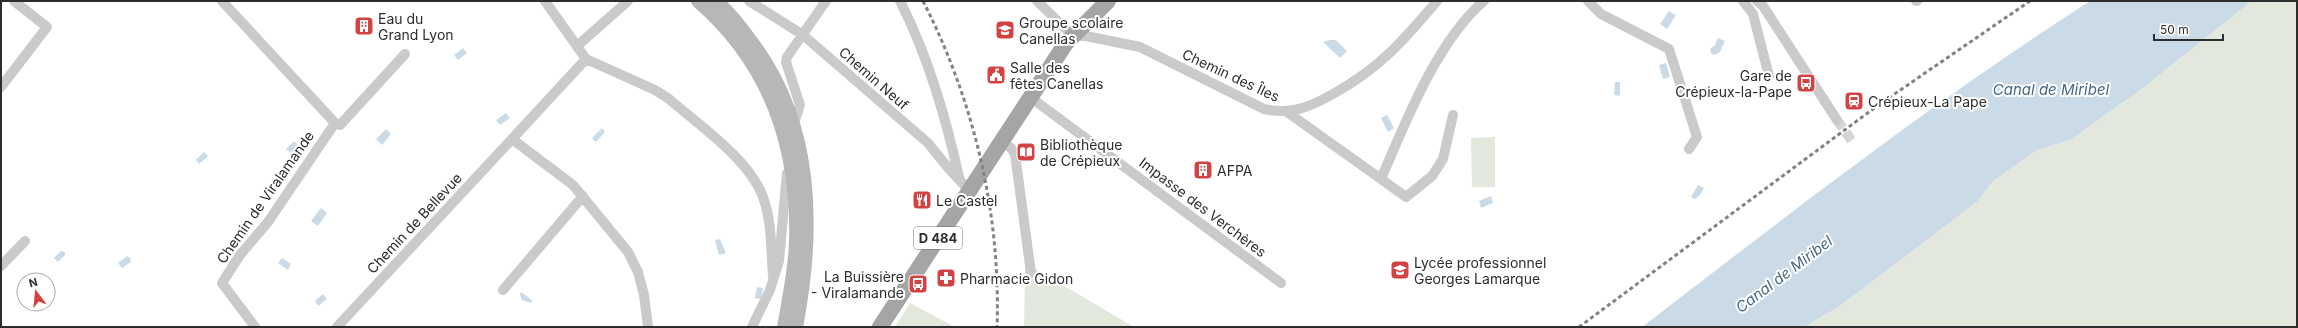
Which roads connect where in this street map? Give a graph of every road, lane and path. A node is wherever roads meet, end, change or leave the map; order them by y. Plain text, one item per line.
1 (14, 1) edge
2 (222, 1) edge
3 (544, 1) edge
4 (628, 1) edge
5 (698, 1) edge
6 (716, 1) edge
7 (749, 1) edge
8 (826, 1) edge
9 (900, 1) edge
10 (1037, 1) edge
11 (1108, 1) edge
12 (1437, 1) edge
13 (1484, 1) edge
14 (1588, 1) edge
15 (1744, 1) edge
16 (1757, 1) edge
17 (803, 35) junction
18 (1073, 36) junction
19 (577, 46) junction
20 (405, 54) dead end
21 (586, 59) junction
22 (1769, 76) dead end
23 (1, 87) edge
24 (1030, 97) junction
25 (1286, 112) junction
26 (1453, 115) dead end
27 (1836, 120) tunnel mouth
28 (335, 123) junction
29 (794, 123) junction
30 (512, 139) junction
31 (1001, 141) junction
32 (789, 146) junction
33 (1690, 149) dead end
34 (1381, 179) junction
35 (965, 186) junction
36 (583, 196) junction
37 (25, 242) dead end
38 (1, 266) edge
39 (1031, 273) dead end
40 (773, 276) junction
41 (1281, 283) dead end
42 (503, 290) dead end
43 (255, 327) edge
44 (337, 327) edge
45 (648, 327) edge
46 (752, 327) edge
47 (784, 327) edge
48 (796, 327) edge
49 (881, 327) edge

1 - 23 street
2 - 28 street
3 - 19 street
4 - 19 street
5 - 32 main road
6 - 29 main road
7 - 17 street, Chemin Neuf
8 - 17 street
9 - 35 street
10 - 18 street
11 - 18 main road, D 484
12 - 25 street, Chemin des Îles
13 - 34 street
14 - 33 street
15 - 22 street
16 - 27 street
17 - 29 street
17 - 35 street, Chemin Neuf
18 - 24 main road, D 484
18 - 25 street, Chemin des Îles
19 - 21 street
20 - 28 street, Chemin de Viralamande
21 - 30 street, Chemin de Bellevue
21 - 40 street
24 - 31 main road, D 484
24 - 41 street, Impasse des Verchères
25 - 34 street
26 - 34 street
28 - 43 street, Chemin de Viralamande
29 - 48 main road
30 - 36 street
30 - 44 street, Chemin de Bellevue
31 - 35 main road, D 484
31 - 39 street
32 - 40 street
32 - 47 main road
35 - 49 main road, D 484
36 - 42 street
36 - 45 street
37 - 38 street
40 - 46 street

